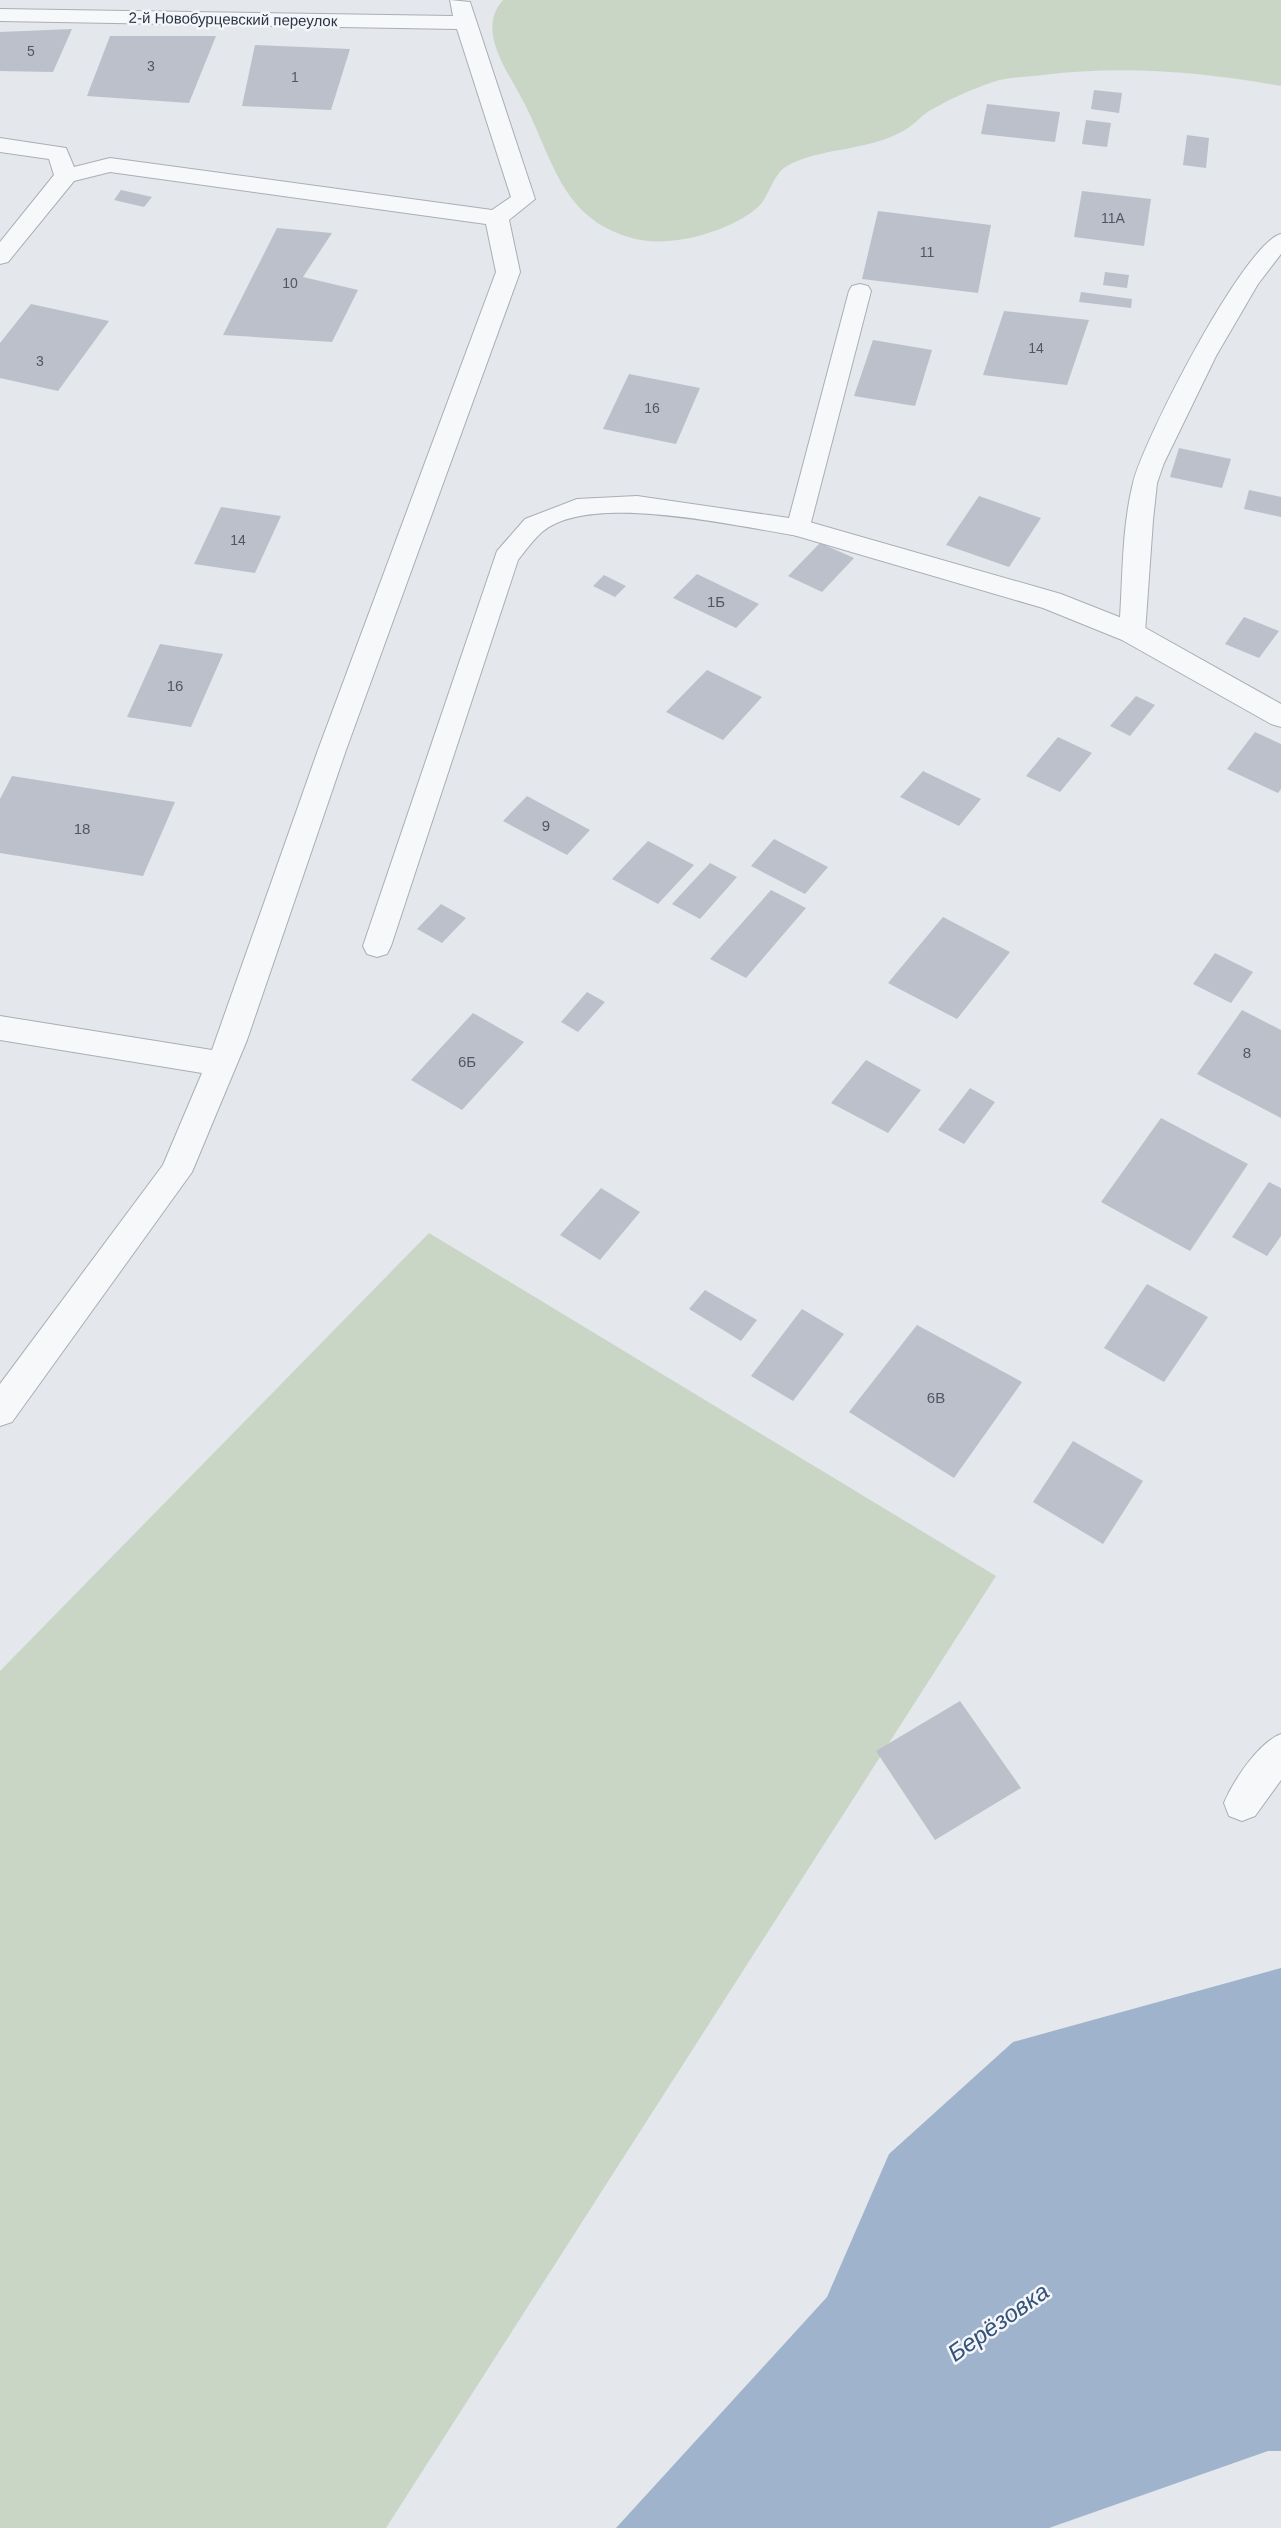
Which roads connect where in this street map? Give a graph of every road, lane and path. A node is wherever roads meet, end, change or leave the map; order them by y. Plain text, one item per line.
1 (459, 0) edge
2 (0, 15) edge
3 (466, 22) junction
4 (0, 145) edge
5 (66, 176) junction
6 (497, 218) junction
7 (1281, 241) edge
8 (0, 257) edge
9 (860, 291) dead end
10 (799, 528) junction
11 (1132, 633) junction
12 (1281, 717) edge
13 (378, 946) dead end
14 (0, 1028) edge
15 (222, 1064) junction
16 (0, 1411) edge
17 (1281, 1750) edge
18 (1242, 1803) dead end

1 - 3 street
2 - 3 street, 2-й Новобурцевский переулок
3 - 6 street
4 - 5 street
5 - 6 street
5 - 8 street
6 - 15 street
7 - 11 lane
9 - 10 lane
10 - 11 street
10 - 13 lane
11 - 12 street
14 - 15 street
15 - 16 street
17 - 18 lane

